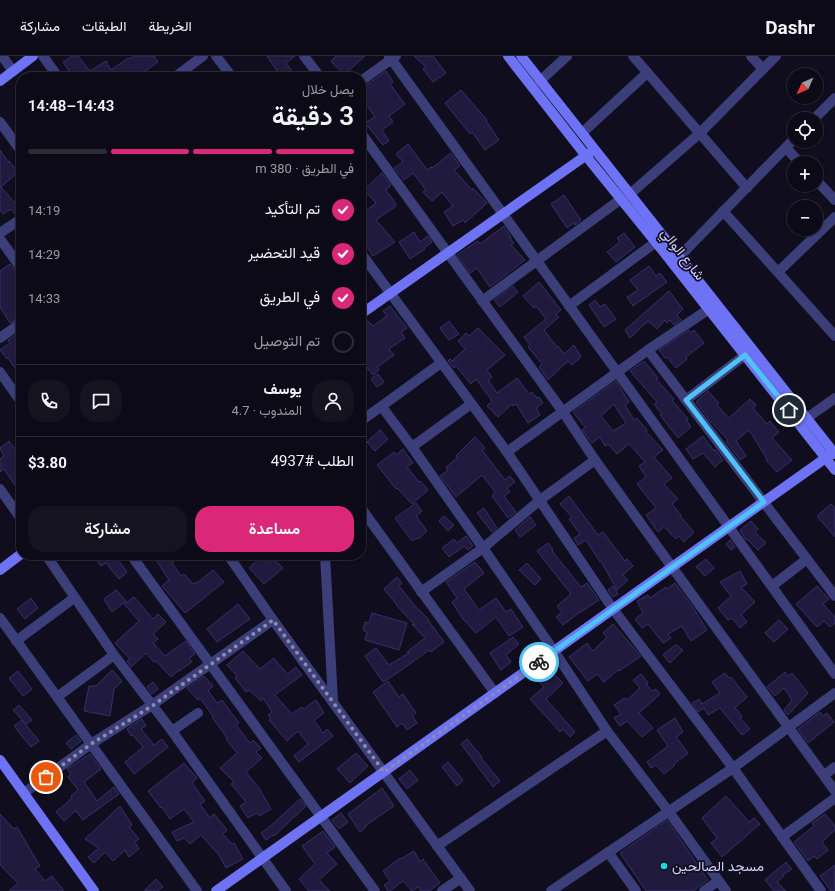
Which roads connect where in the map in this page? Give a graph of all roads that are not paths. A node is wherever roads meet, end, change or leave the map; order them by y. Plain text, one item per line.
1 (2, 56) edge
2 (33, 56) edge
3 (43, 56) edge
4 (204, 56) edge
5 (216, 56) edge
6 (304, 56) edge
7 (508, 56) edge
8 (521, 56) edge
9 (567, 56) edge
10 (633, 56) edge
11 (750, 56) edge
12 (776, 56) edge
13 (392, 57) edge
14 (763, 69) junction
15 (13, 71) junction
16 (54, 72) edge
17 (182, 72) edge
18 (228, 72) edge
19 (316, 72) edge
20 (647, 73) junction
21 (366, 77) edge
22 (0, 81) edge
23 (540, 81) junction
24 (835, 98) edge
25 (821, 112) edge
26 (0, 122) edge
27 (582, 133) junction
28 (700, 133) junction
29 (366, 140) edge
30 (16, 144) edge
31 (786, 148) joint
32 (595, 149) junction
33 (586, 156) junction
34 (793, 156) edge
35 (823, 187) edge
36 (747, 188) junction
37 (626, 197) junction
38 (835, 200) edge
39 (723, 211) junction
40 (504, 214) junction
41 (835, 217) edge
42 (16, 222) edge
43 (0, 233) edge
44 (0, 239) edge
45 (656, 242) junction
46 (448, 253) junction
47 (680, 256) junction
48 (366, 260) edge
49 (16, 261) edge
50 (537, 261) junction
51 (778, 272) junction
52 (390, 294) junction
53 (482, 301) junction
54 (570, 306) junction
55 (709, 310) junction
56 (366, 311) edge
57 (16, 327) edge
58 (835, 336) edge
59 (0, 338) edge
60 (648, 350) junction
61 (745, 355) junction
62 (441, 363) junction
63 (0, 372) edge
64 (618, 372) junction
65 (16, 395) edge
66 (835, 398) edge
67 (686, 400) junction
68 (471, 404) junction
69 (382, 406) junction
70 (563, 412) junction
71 (366, 417) edge
72 (807, 418) junction
73 (412, 447) junction
74 (507, 452) junction
75 (832, 455) edge
76 (596, 460) junction
77 (835, 470) edge
78 (0, 489) edge
79 (540, 500) junction
80 (764, 502) junction
81 (16, 512) edge
82 (366, 515) edge
83 (729, 527) junction
84 (483, 548) junction
85 (16, 558) edge
86 (806, 559) junction
87 (49, 560) edge
88 (135, 560) edge
89 (231, 560) edge
90 (325, 560) edge
91 (672, 567) junction
92 (0, 570) edge
93 (772, 586) junction
94 (421, 592) junction
95 (835, 596) edge
96 (74, 598) junction
97 (613, 609) junction
98 (0, 618) edge
99 (273, 620) junction
100 (16, 641) junction
101 (554, 651) junction
102 (114, 654) junction
103 (210, 664) junction
104 (835, 674) edge
105 (495, 693) junction
106 (835, 693) edge
107 (57, 697) junction
108 (333, 701) junction
109 (152, 706) junction
110 (198, 713) dead end
111 (788, 727) junction
112 (607, 731) junction
113 (172, 732) junction
114 (91, 744) junction
115 (0, 760) edge
116 (835, 767) edge
117 (733, 768) junction
118 (384, 772) junction
119 (824, 775) junction
120 (835, 791) edge
121 (24, 793) junction
122 (835, 798) edge
123 (669, 812) junction
124 (320, 817) junction
125 (782, 836) junction
126 (437, 846) junction
127 (608, 852) junction
128 (262, 859) junction
129 (461, 878) junction
130 (718, 881) junction
131 (555, 890) edge
132 (94, 891) edge
133 (197, 891) edge
134 (216, 891) edge
135 (286, 891) edge
136 (375, 891) edge
137 (442, 891) edge
138 (470, 891) edge
139 (636, 891) edge
140 (704, 891) edge
141 (726, 891) edge
142 (821, 891) edge

1 - 15 street
2 - 15 street
3 - 16 street
4 - 17 street
5 - 18 street
6 - 19 street
7 - 33 street, شارع الوالي
8 - 23 street, شارع الوالي
9 - 23 street
10 - 20 street
11 - 14 street
12 - 14 street
13 - 21 street
13 - 40 street
14 - 28 street
15 - 22 street
20 - 27 street
20 - 28 street
23 - 27 street, شارع الوالي
24 - 25 street
26 - 30 street
27 - 32 street, شارع الوالي
28 - 36 street
28 - 37 street
29 - 46 street
31 - 34 street
31 - 36 street
32 - 33 street
32 - 37 street, شارع الوالي
33 - 37 street, شارع الوالي
33 - 40 street
35 - 38 street
36 - 39 street
37 - 45 street, شارع الوالي
37 - 47 street, شارع الوالي
37 - 50 street
39 - 47 street
39 - 51 street
40 - 46 street
40 - 50 street
41 - 51 street
42 - 43 street
44 - 49 street
45 - 54 street
45 - 55 street, شارع الوالي
46 - 52 street
46 - 53 street
47 - 72 street, شارع الوالي
48 - 52 street
50 - 53 street
50 - 54 street
51 - 58 street
52 - 56 street
52 - 62 street
53 - 70 street
54 - 64 street
55 - 60 street
55 - 61 street, شارع الوالي
57 - 59 street
60 - 64 street
60 - 67 street
61 - 67 street
61 - 75 street, شارع الوالي
62 - 68 street
62 - 69 street
63 - 65 street
64 - 70 street
64 - 83 street
66 - 72 street
67 - 80 street
68 - 73 street
68 - 74 street
69 - 71 street
69 - 73 street
70 - 74 street
70 - 76 street
72 - 75 street, شارع الوالي
73 - 84 street
74 - 79 street
75 - 77 street, شارع الوالي
75 - 80 street
76 - 79 street
76 - 91 street
78 - 81 street
79 - 84 street
79 - 97 street
80 - 83 street
80 - 86 street
82 - 94 street
83 - 91 street
83 - 93 street
84 - 94 street
84 - 101 street
85 - 92 street
86 - 93 street
86 - 95 street
87 - 96 street
88 - 103 street
89 - 99 street
90 - 108 street
91 - 97 street
91 - 111 street
93 - 104 street
94 - 105 street
96 - 100 street
96 - 102 street
97 - 101 street
97 - 117 street
98 - 100 street
99 - 103 street
99 - 108 street
100 - 107 street
101 - 105 street
101 - 112 street
102 - 107 street
102 - 109 street
103 - 109 street
103 - 124 street
105 - 118 street
106 - 111 street
107 - 114 street
108 - 118 street
109 - 113 street
109 - 114 street
110 - 113 street
111 - 117 street
111 - 119 street
112 - 123 street
112 - 126 street
113 - 128 street
114 - 121 street
114 - 133 street
115 - 121 street
116 - 119 street
117 - 123 street
117 - 125 street
118 - 124 street
118 - 126 street
119 - 120 street
121 - 132 street
122 - 125 street
123 - 127 street
123 - 130 street
124 - 128 street
124 - 136 street
125 - 142 street
126 - 129 street
127 - 131 street
127 - 139 street
128 - 134 street
128 - 135 street
129 - 137 street
129 - 138 street
130 - 140 street
130 - 141 street

